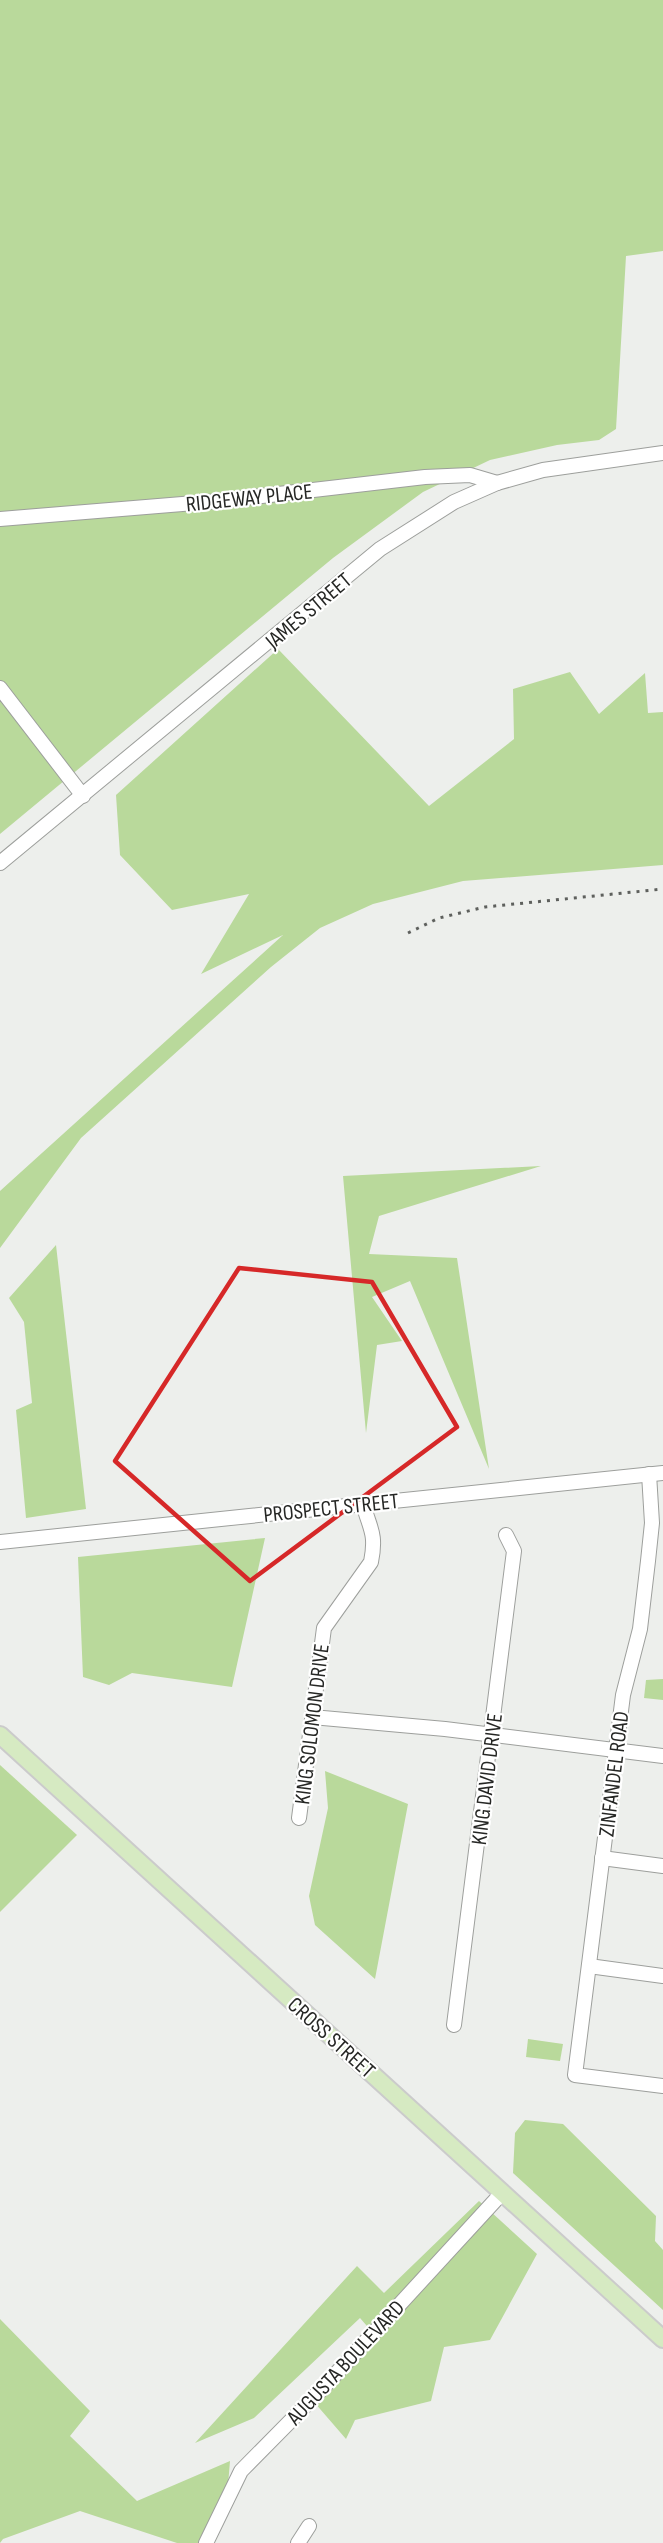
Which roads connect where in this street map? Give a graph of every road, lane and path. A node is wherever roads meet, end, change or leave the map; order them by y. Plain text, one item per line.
1 (663, 453) edge
2 (497, 483) junction
3 (0, 519) edge
4 (0, 688) edge
5 (83, 796) junction
6 (0, 863) edge
7 (656, 1473) edge
8 (364, 1509) junction
9 (506, 1535) dead end
10 (0, 1542) edge
11 (312, 1717) junction
12 (0, 1735) edge
13 (492, 1735) junction
14 (616, 1750) junction
15 (663, 1756) edge
16 (299, 1818) dead end
17 (602, 1858) junction
18 (663, 1866) edge
19 (589, 1966) junction
20 (663, 1976) edge
21 (454, 2025) dead end
22 (663, 2086) edge
23 (502, 2193) junction
24 (663, 2339) edge
25 (309, 2526) dead end
26 (206, 2543) edge
27 (298, 2543) edge

1 - 2 street, JAMES STREET
2 - 3 street, RIDGEWAY PLACE
2 - 5 street, JAMES STREET
4 - 5 street
5 - 6 street, JAMES STREET
7 - 8 street, PROSPECT STREET
7 - 14 street, ZINFANDEL ROAD
8 - 10 street, PROSPECT STREET
8 - 11 street, KING SOLOMON DRIVE
9 - 13 street, KING DAVID DRIVE
11 - 13 street
11 - 16 street, KING SOLOMON DRIVE
12 - 23 main road, CROSS STREET
13 - 14 street
13 - 21 street, KING DAVID DRIVE
14 - 15 street
14 - 17 street, ZINFANDEL ROAD
17 - 18 street
17 - 19 street, ZINFANDEL ROAD
19 - 20 street
19 - 22 street, ZINFANDEL ROAD
23 - 24 main road, CROSS STREET
23 - 26 street, AUGUSTA BOULEVARD
25 - 27 street

